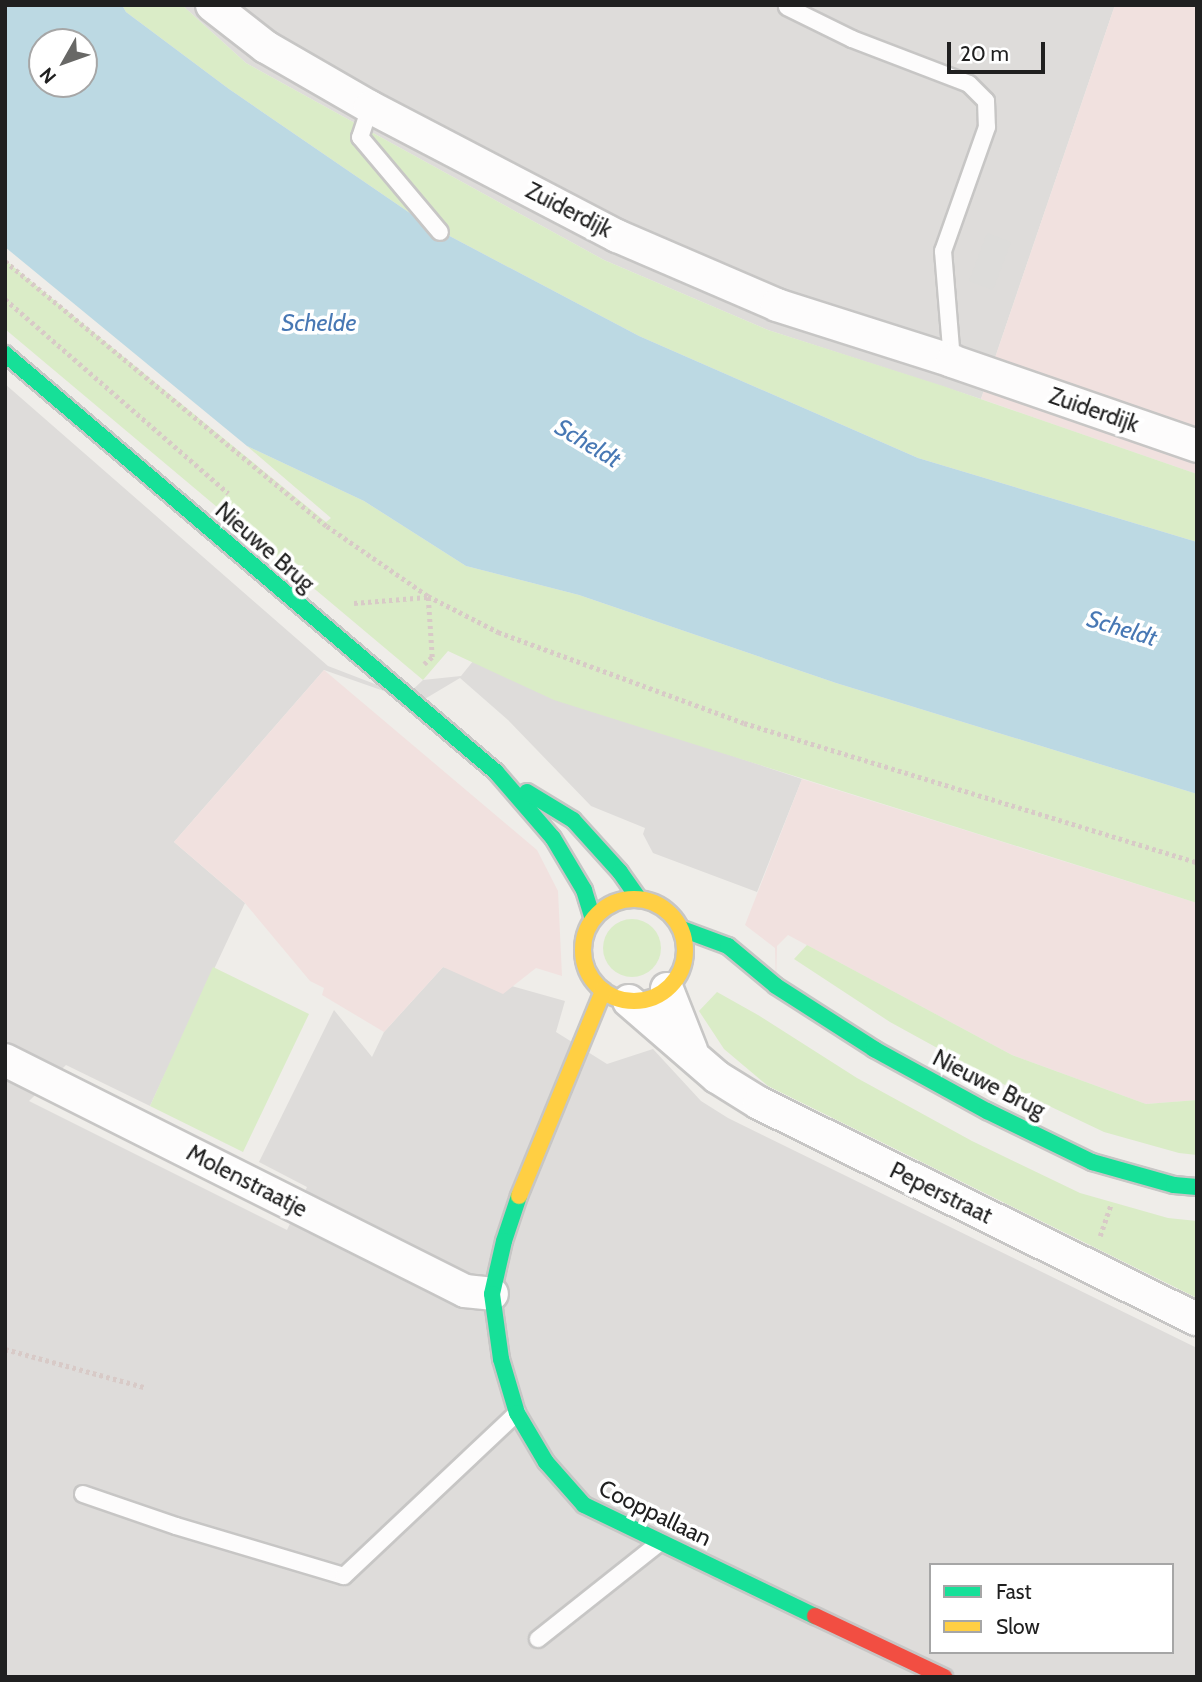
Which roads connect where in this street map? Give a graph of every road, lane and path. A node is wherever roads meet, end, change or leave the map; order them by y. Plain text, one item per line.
1 (212, 5) edge
2 (788, 8) dead end
3 (370, 107) junction
4 (440, 232) dead end
5 (5, 261) edge
6 (5, 354) edge
7 (952, 361) junction
8 (1197, 446) edge
9 (428, 596) junction
10 (354, 603) dead end
11 (424, 664) dead end
12 (496, 772) junction
13 (1197, 862) edge
14 (638, 898) junction
15 (593, 919) junction
16 (681, 929) junction
17 (730, 968) dead end
18 (702, 969) dead end
19 (672, 984) junction
20 (776, 986) junction
21 (617, 996) junction
22 (693, 1055) junction
23 (5, 1060) edge
24 (1122, 1170) junction
25 (1197, 1187) edge
26 (1089, 1266) junction
27 (492, 1294) junction
28 (1197, 1319) edge
29 (5, 1349) edge
30 (144, 1387) dead end
31 (517, 1413) junction
32 (83, 1494) dead end
33 (661, 1542) junction
34 (538, 1639) dead end
35 (944, 1677) edge

1 - 3 street, Zuiderdijk
2 - 7 lane
3 - 4 lane
3 - 7 street, Zuiderdijk
5 - 9 path
6 - 12 main road, Nieuwe Brug
7 - 8 street, Zuiderdijk
9 - 10 path
9 - 11 path
9 - 13 path
12 - 14 main road, Nieuwe Brug
12 - 15 main road, Nieuwe Brug
14 - 15 main road
14 - 16 main road, Nieuwe Brug
15 - 21 main road
16 - 19 main road
16 - 20 main road, Nieuwe Brug
17 - 20 main road, Nieuwe Brug
18 - 19 main road
19 - 21 main road
19 - 22 street, Peperstraat
20 - 24 main road, Nieuwe Brug
21 - 22 street, Peperstraat
21 - 27 main road, Cooppallaan
22 - 26 street, Peperstraat
23 - 27 street, Molenstraatje
24 - 25 main road, Nieuwe Brug
24 - 26 path
26 - 28 street, Peperstraat
27 - 31 main road, Cooppallaan
29 - 30 path
31 - 32 lane
31 - 33 main road, Cooppallaan
33 - 34 lane
33 - 35 main road, Cooppallaan

